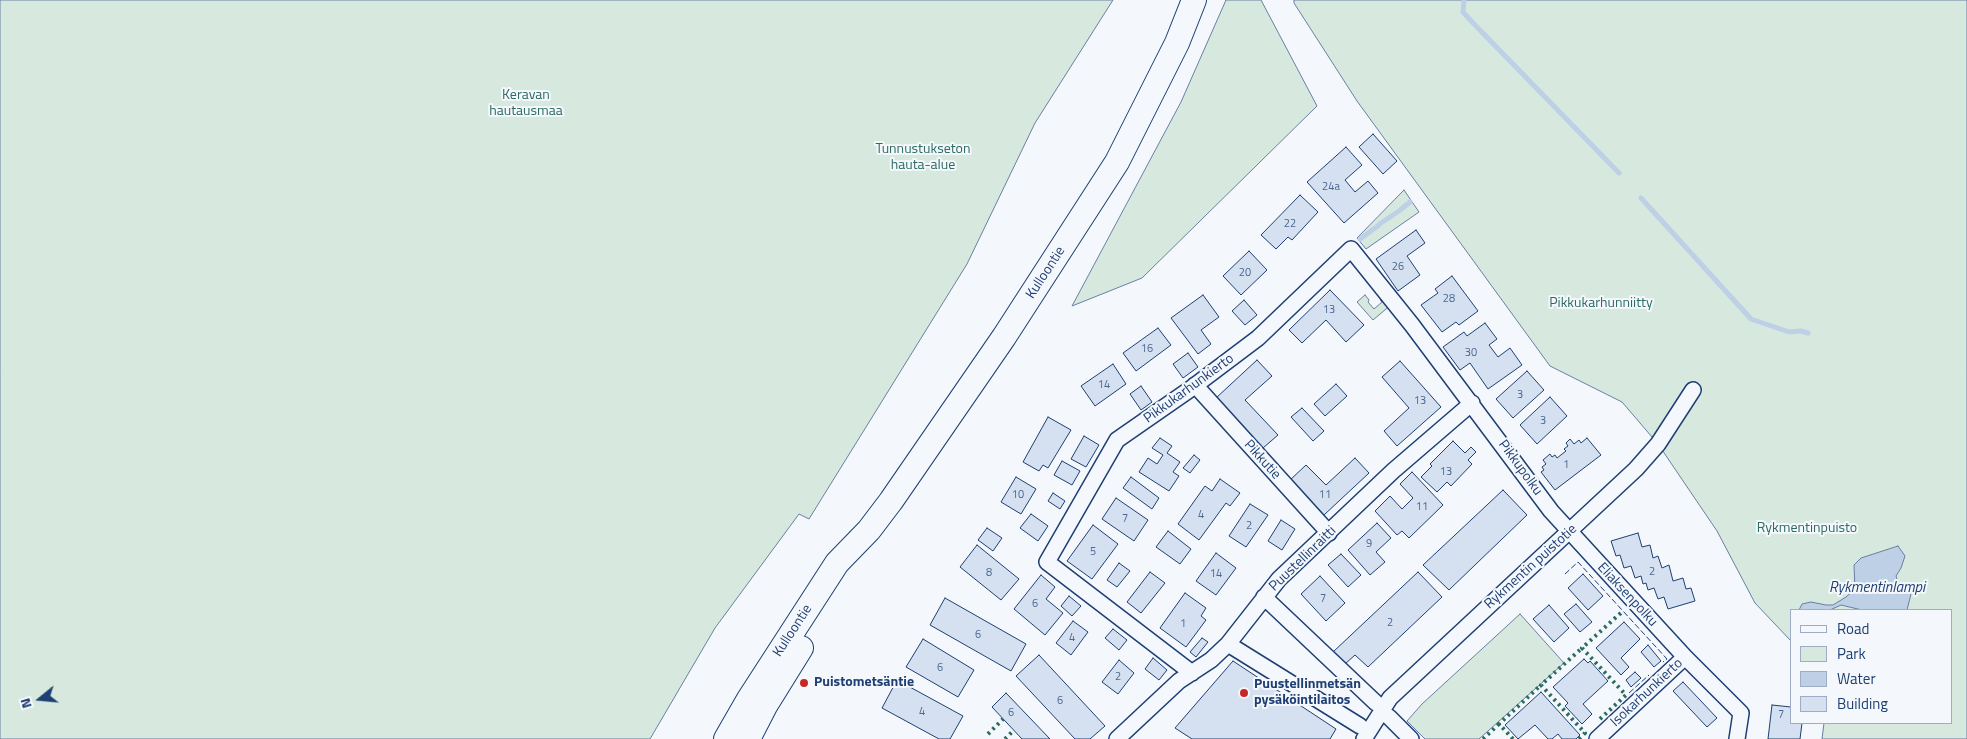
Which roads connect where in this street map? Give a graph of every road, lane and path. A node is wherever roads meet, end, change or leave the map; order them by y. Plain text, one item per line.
1 (1194, 0) edge
2 (1195, 386) junction
3 (1693, 390) dead end
4 (1472, 403) junction
5 (869, 530) junction
6 (1570, 532) junction
7 (1329, 533) junction
8 (1264, 597) junction
9 (1228, 644) junction
10 (1685, 657) junction
11 (1192, 673) junction
12 (1376, 703) dead end
13 (1389, 717) dead end
14 (1369, 735) edge
15 (726, 739) edge
16 (748, 739) edge
17 (1117, 739) edge
18 (1411, 739) edge
19 (1597, 739) edge
20 (1737, 739) edge

1 - 5 main road, Kulloontie
2 - 4 street, Pikkukarhunkierto
2 - 7 street, Pikkutie
2 - 11 street, Pikkukarhunkierto
3 - 6 street, Rykmentin puistotie
4 - 6 street, Pikkupolku
4 - 7 street, Puustellinraitti
5 - 15 main road, Kulloontie
5 - 16 main road, Kulloontie
6 - 10 street, Eliaksenpolku
6 - 14 street, Rykmentin puistotie
7 - 8 street, Puustellinraitti
8 - 9 street, Puustellinraitti
8 - 12 street
9 - 11 street, Puustellinraitti
9 - 14 street
10 - 19 street, Isokarhunkierto
10 - 20 street, Isokarhunkierto
11 - 17 street, Puustellinraitti
13 - 18 street

